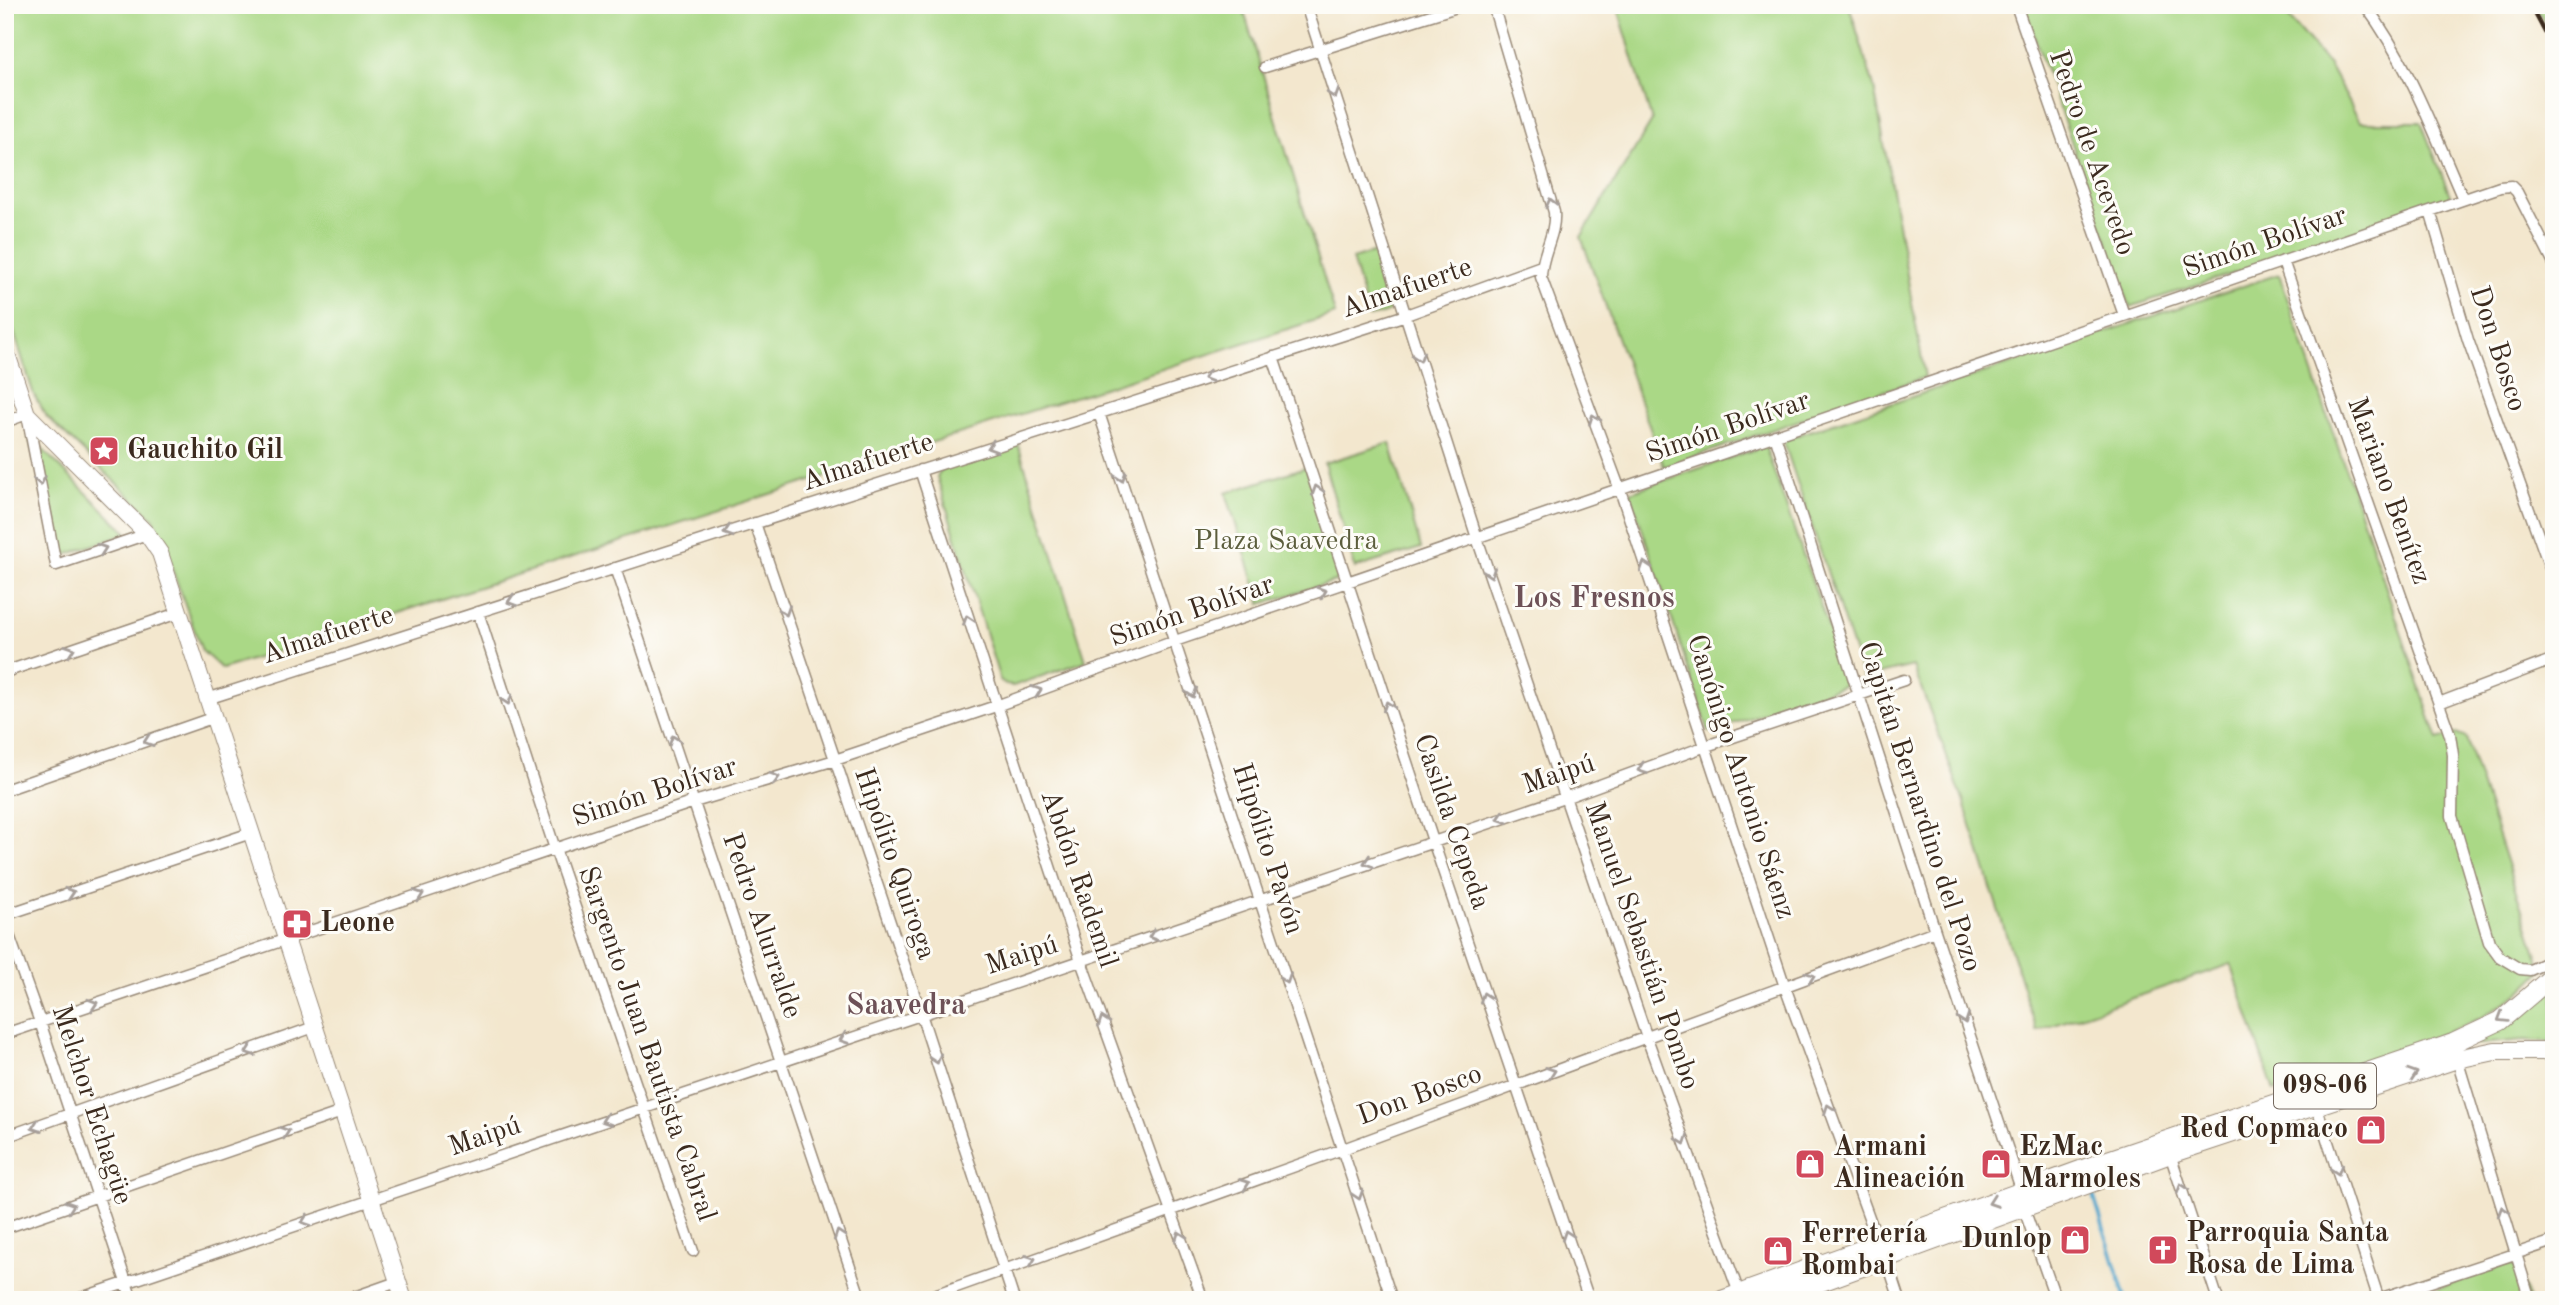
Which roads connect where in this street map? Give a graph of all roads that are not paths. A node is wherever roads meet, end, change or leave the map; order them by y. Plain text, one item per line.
1 (1306, 5) edge
2 (1463, 5) edge
3 (1493, 5) edge
4 (2016, 5) edge
5 (2365, 5) edge
6 (1320, 49) junction
7 (1265, 67) dead end
8 (2463, 199) junction
9 (2430, 211) junction
10 (2283, 261) junction
11 (2554, 264) edge
12 (1541, 266) junction
13 (1406, 315) junction
14 (2124, 315) junction
15 (5, 348) edge
16 (1273, 356) junction
17 (1099, 413) junction
18 (27, 414) junction
19 (5, 422) edge
20 (1775, 435) junction
21 (920, 470) junction
22 (1620, 490) junction
23 (755, 523) junction
24 (147, 534) junction
25 (1478, 538) junction
26 (615, 568) junction
27 (2554, 579) edge
28 (1347, 583) junction
29 (478, 612) junction
30 (178, 613) junction
31 (1175, 641) junction
32 (2554, 659) edge
33 (5, 672) edge
34 (1904, 680) dead end
35 (1858, 696) junction
36 (207, 699) junction
37 (2439, 703) junction
38 (996, 706) junction
39 (212, 718) junction
40 (1706, 746) junction
41 (835, 760) junction
42 (5, 790) edge
43 (1567, 797) junction
44 (694, 802) junction
45 (251, 834) junction
46 (1433, 841) junction
47 (555, 849) junction
48 (1259, 899) junction
49 (5, 915) edge
50 (5, 924) edge
51 (1935, 931) junction
52 (285, 941) junction
53 (1081, 961) junction
54 (2554, 973) edge
55 (1785, 987) junction
56 (921, 1014) junction
57 (40, 1022) junction
58 (314, 1027) junction
59 (5, 1034) edge
60 (1647, 1038) junction
61 (2554, 1051) edge
62 (2457, 1059) junction
63 (782, 1060) junction
64 (1515, 1084) junction
65 (2316, 1105) junction
66 (644, 1107) junction
67 (342, 1112) junction
68 (71, 1115) junction
69 (5, 1137) edge
70 (1343, 1149) junction
71 (2171, 1154) junction
72 (97, 1197) junction
73 (370, 1199) junction
74 (2023, 1199) junction
75 (1170, 1210) junction
76 (5, 1228) edge
77 (2554, 1241) edge
78 (1882, 1250) junction
79 (693, 1251) dead end
80 (2515, 1254) junction
81 (1003, 1270) junction
82 (125, 1282) junction
83 (397, 1282) junction
84 (1734, 1298) edge
85 (2379, 1299) edge
86 (75, 1300) edge
87 (132, 1300) edge
88 (346, 1300) edge
89 (404, 1300) edge
90 (861, 1300) edge
91 (920, 1300) edge
92 (1014, 1300) edge
93 (1203, 1300) edge
94 (1392, 1300) edge
95 (1589, 1300) edge
96 (1772, 1300) edge
97 (1900, 1300) edge
98 (2056, 1300) edge
99 (2218, 1300) edge
100 (2530, 1300) edge

1 - 6 street, Manuel Sebastián Pombo
2 - 6 street
12 -> 3 street
4 - 14 street, Pedro de Acevedo
5 - 8 street
6 - 7 street
6 -> 13 street, Manuel Sebastián Pombo
8 - 9 street, Simón Bolívar
8 - 11 street, Simón Bolívar
9 - 10 street, Simón Bolívar
9 - 27 street, Don Bosco
10 - 14 street, Simón Bolívar
10 - 37 street, Mariano Benítez
12 - 13 street, Almafuerte
22 -> 12 street, Canónigo Antonio Sáenz
13 - 16 street, Almafuerte
13 -> 25 street, Manuel Sebastián Pombo
14 - 20 street, Simón Bolívar
15 - 18 main road
16 -> 17 street, Almafuerte
28 -> 16 street, Casilda Cepeda
17 -> 21 street, Almafuerte
17 -> 31 street, Hipólito Pavón
18 - 19 street
18 - 24 main road
18 -> 24 street
20 - 22 street, Simón Bolívar
20 - 35 street, Capitán Bernardino del Pozo
21 - 23 street, Almafuerte
38 -> 21 street, Abdón Rademil
22 - 25 street, Simón Bolívar
40 -> 22 street, Canónigo Antonio Sáenz
23 -> 26 street, Almafuerte
23 -> 41 street, Hipólito Quiroga
24 - 30 main road
25 - 28 street, Simón Bolívar
25 -> 43 street, Manuel Sebastián Pombo
26 -> 29 street, Almafuerte
44 -> 26 street, Pedro Alurralde
31 -> 28 street, Simón Bolívar
46 -> 28 street, Casilda Cepeda
29 - 36 street, Almafuerte
29 -> 47 street, Sargento Juan Bautista Cabral
33 -> 30 street
30 - 36 main road
38 -> 31 street, Simón Bolívar
31 -> 48 street, Hipólito Pavón
32 - 37 street
34 - 35 street, Maipú
35 - 40 street, Maipú
35 - 51 street, Capitán Bernardino del Pozo
36 - 39 main road
37 - 54 street, Mariano Benítez
38 - 41 street, Simón Bolívar
38 - 53 street, Abdón Rademil
39 -> 42 street
39 - 45 main road
40 -> 43 street, Maipú
40 - 55 street, Canónigo Antonio Sáenz
44 -> 41 street, Simón Bolívar
41 - 56 street, Hipólito Quiroga
43 -> 46 street, Maipú
43 - 60 street, Manuel Sebastián Pombo
44 - 47 street, Simón Bolívar
44 - 63 street, Pedro Alurralde
49 -> 45 street
45 - 52 main road
46 -> 48 street, Maipú
64 -> 46 street, Casilda Cepeda
52 -> 47 street, Simón Bolívar
47 - 66 street, Sargento Juan Bautista Cabral
48 -> 53 street, Maipú
48 -> 70 street, Hipólito Pavón
50 - 57 street, Melchor Echagüe
55 -> 51 street, Don Bosco
51 -> 74 street, Capitán Bernardino del Pozo
57 -> 52 street, Simón Bolívar
52 - 58 main road
53 - 56 street, Maipú
75 -> 53 street, Abdón Rademil
54 -> 74 main road, 098-06
55 - 60 street, Don Bosco
78 -> 55 street, Canónigo Antonio Sáenz
56 -> 63 street, Maipú
56 -> 81 street, Hipólito Quiroga
57 - 59 street, Simón Bolívar
57 - 68 street, Melchor Echagüe
58 - 67 main road
58 -> 68 street
64 -> 60 street, Don Bosco
60 -> 84 street, Manuel Sebastián Pombo
61 - 62 main road, 098-06
65 -> 62 main road, 098-06
80 -> 62 street
63 - 66 street, Maipú
90 -> 63 street, Pedro Alurralde
64 - 70 street, Don Bosco
95 -> 64 street, Casilda Cepeda
65 - 71 main road, 098-06
65 -> 85 street
66 -> 73 street, Maipú
66 - 79 street, Sargento Juan Bautista Cabral
72 -> 67 street
67 - 73 main road
68 -> 69 street
68 - 72 street, Melchor Echagüe
75 -> 70 street, Don Bosco
70 -> 94 street, Hipólito Pavón
71 - 74 main road, 098-06
99 -> 71 street
76 -> 72 street
72 - 82 street, Melchor Echagüe
73 -> 82 street, Maipú
73 - 83 main road
74 - 78 main road, 098-06
74 - 98 street, Capitán Bernardino del Pozo
81 -> 75 street, Don Bosco
93 -> 75 street, Abdón Rademil
77 - 80 street
78 - 84 main road, 098-06
78 - 96 main road, 098-06
78 - 97 street, Canónigo Antonio Sáenz
80 - 85 street
80 - 100 street
81 - 91 street, Don Bosco
81 - 92 street, Hipólito Quiroga
82 - 86 street, Maipú
82 - 87 street, Melchor Echagüe
83 - 88 street
83 - 89 main road

